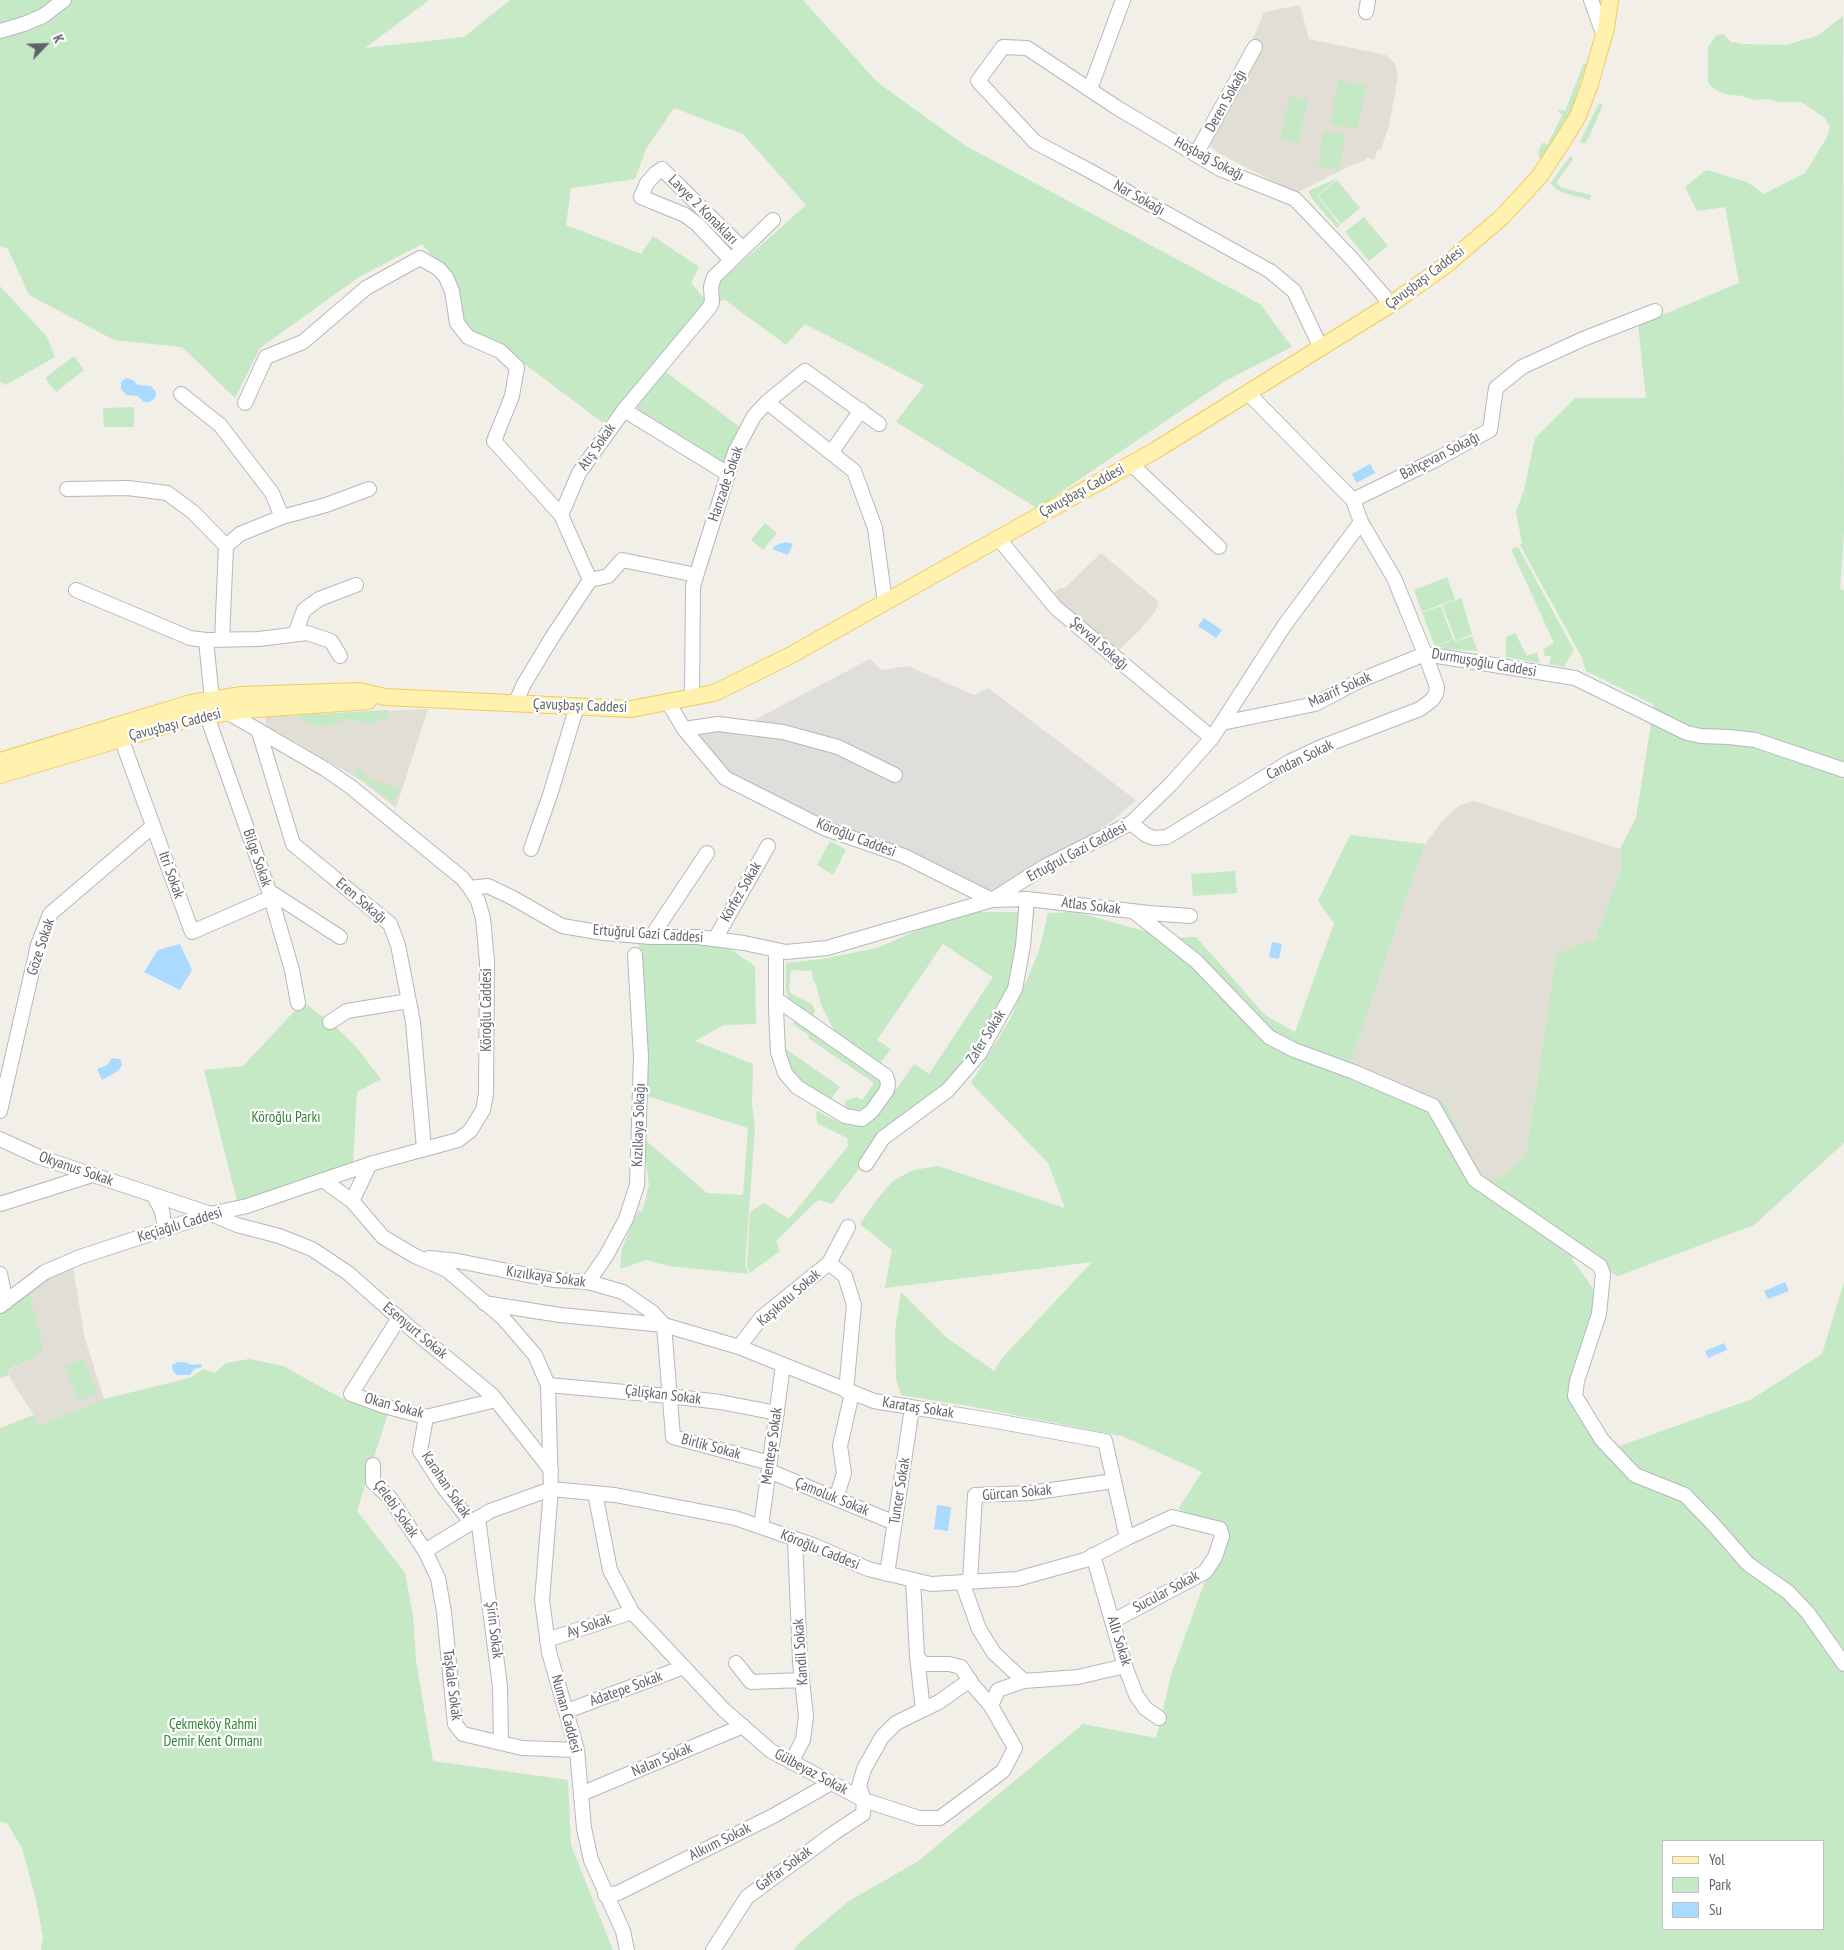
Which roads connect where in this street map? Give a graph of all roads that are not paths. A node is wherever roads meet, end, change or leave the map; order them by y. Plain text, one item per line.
1 (64, 0) edge
2 (1123, 0) edge
3 (1591, 0) edge
4 (1610, 0) edge
5 (0, 31) edge
6 (1604, 36) junction
7 (1003, 47) joint
8 (1255, 47) dead end
9 (1090, 89) junction
10 (1196, 154) junction
11 (772, 220) dead end
12 (743, 249) junction
13 (731, 260) junction
14 (1391, 304) junction
15 (1655, 311) dead end
16 (1321, 348) junction
17 (1248, 393) junction
18 (180, 394) dead end
19 (767, 402) junction
20 (245, 403) dead end
21 (624, 410) junction
22 (861, 410) junction
23 (879, 424) dead end
24 (831, 453) junction
25 (1131, 464) junction
26 (728, 474) junction
27 (67, 489) dead end
28 (369, 489) dead end
29 (1353, 500) junction
30 (562, 514) junction
31 (282, 518) junction
32 (1361, 522) junction
33 (998, 538) junction
34 (226, 546) junction
35 (1219, 547) dead end
36 (696, 575) junction
37 (590, 580) junction
38 (356, 585) dead end
39 (76, 590) dead end
40 (885, 602) junction
41 (295, 634) junction
42 (206, 640) junction
43 (222, 640) junction
44 (1425, 654) junction
45 (340, 656) dead end
46 (692, 697) junction
47 (668, 702) junction
48 (515, 704) junction
49 (577, 706) junction
50 (216, 707) junction
51 (1222, 723) junction
52 (684, 729) junction
53 (259, 732) junction
54 (121, 738) junction
55 (1212, 738) junction
56 (0, 761) edge
57 (1844, 770) edge
58 (0, 775) edge
59 (895, 775) dead end
60 (1132, 823) junction
61 (153, 826) junction
62 (768, 846) dead end
63 (530, 849) dead end
64 (707, 853) dead end
65 (470, 888) junction
66 (270, 895) junction
67 (1026, 899) junction
68 (992, 900) junction
69 (1133, 911) junction
70 (1190, 916) dead end
71 (651, 936) junction
72 (340, 937) dead end
73 (715, 939) junction
74 (776, 950) junction
75 (635, 955) dead end
76 (776, 999) junction
77 (409, 1001) junction
78 (298, 1003) dead end
79 (330, 1022) dead end
80 (0, 1111) edge
81 (0, 1139) edge
82 (424, 1150) junction
83 (370, 1164) junction
84 (866, 1164) dead end
85 (92, 1175) junction
86 (323, 1180) junction
87 (154, 1196) junction
88 (352, 1200) junction
89 (254, 1203) junction
90 (0, 1204) edge
91 (211, 1214) junction
92 (848, 1228) dead end
93 (165, 1229) junction
94 (251, 1230) junction
95 (415, 1256) junction
96 (829, 1263) junction
97 (0, 1274) edge
98 (588, 1282) junction
99 (484, 1303) junction
100 (3, 1304) edge
101 (399, 1318) junction
102 (664, 1325) junction
103 (739, 1347) junction
104 (783, 1365) junction
105 (548, 1384) junction
106 (849, 1392) junction
107 (669, 1396) junction
108 (496, 1400) junction
109 (912, 1408) junction
110 (777, 1413) junction
111 (426, 1417) junction
112 (374, 1465) dead end
113 (769, 1467) junction
114 (551, 1470) junction
115 (1114, 1481) junction
116 (551, 1488) junction
117 (595, 1493) junction
118 (836, 1499) junction
119 (475, 1520) junction
120 (895, 1523) junction
121 (761, 1527) junction
122 (1220, 1529) joint
123 (1127, 1538) junction
124 (796, 1539) junction
125 (425, 1551) junction
126 (1093, 1555) junction
127 (887, 1574) junction
128 (913, 1580) junction
129 (966, 1582) junction
130 (632, 1612) junction
131 (1113, 1621) junction
132 (548, 1640) junction
133 (917, 1656) junction
134 (736, 1663) dead end
135 (1844, 1664) edge
136 (1126, 1666) junction
137 (684, 1667) junction
138 (802, 1680) junction
139 (970, 1680) junction
140 (1024, 1681) junction
141 (991, 1706) junction
142 (923, 1710) junction
143 (567, 1711) junction
144 (1159, 1718) dead end
145 (743, 1726) junction
146 (501, 1743) junction
147 (577, 1750) junction
148 (791, 1762) junction
149 (831, 1783) junction
150 (581, 1794) junction
151 (864, 1800) junction
152 (605, 1895) junction
153 (627, 1950) edge
154 (713, 1950) edge

1 - 5 street
2 - 9 street
3 - 6 street
4 - 6 main road, Çavuşbaşı Caddesi
6 - 14 main road, Çavuşbaşı Caddesi
7 - 9 street, Hoşbağ Sokağı
7 - 16 street, Nar Sokağı
8 - 10 street, Deren Sokağı
9 - 10 street, Hoşbağ Sokağı
10 - 14 street, Hoşbağ Sokağı
11 - 12 street, Atış Sokak
12 - 13 street, Atış Sokak
12 - 13 street, Lavye 2 Konakları
13 - 21 street, Atış Sokak
14 - 16 main road, Çavuşbaşı Caddesi
15 - 29 street, Bahçevan Sokağı
16 - 17 main road, Çavuşbaşı Caddesi
17 - 25 main road, Çavuşbaşı Caddesi
17 - 29 street, Durmuşoğlu Caddesi
18 - 31 street
19 - 22 street, Hanzade Sokak
19 - 24 street
19 - 26 street, Hanzade Sokak
20 - 30 street
21 - 26 street
21 - 30 street, Atış Sokak
22 - 23 street
22 - 24 street
24 - 40 street
25 - 33 main road, Çavuşbaşı Caddesi
25 - 35 street
26 - 36 street, Hanzade Sokak
27 - 34 street
28 - 31 street
29 - 32 street, Durmuşoğlu Caddesi
30 - 37 street
31 - 34 street
32 - 44 street, Durmuşoğlu Caddesi
32 - 51 street, Ertuğrul Gazi Caddesi
33 - 40 main road, Çavuşbaşı Caddesi
33 - 55 street, Şevval Sokağı
34 - 43 street
36 - 37 street
36 - 46 street, Hanzade Sokak
37 - 48 street
38 - 41 street
39 - 42 street
40 - 46 main road, Çavuşbaşı Caddesi
41 - 43 street
41 - 45 street
42 - 43 street
42 - 50 street, Çavuşbaşı Caddesi
44 - 51 street, Maarif Sokak
44 - 57 street, Durmuşoğlu Caddesi
44 - 60 street, Candan Sokak
46 - 47 main road, Çavuşbaşı Caddesi
47 - 49 main road, Çavuşbaşı Caddesi
47 - 52 street, Köroğlu Caddesi
48 - 49 main road, Çavuşbaşı Caddesi
48 - 50 main road, Çavuşbaşı Caddesi
49 - 63 street
50 - 53 street, Köroğlu Caddesi
50 - 54 main road, Çavuşbaşı Caddesi
50 - 56 main road, Çavuşbaşı Caddesi
50 - 66 street, Bilge Sokak
51 - 55 street, Ertuğrul Gazi Caddesi
52 - 59 street
52 - 68 street, Köroğlu Caddesi
53 - 65 street, Köroğlu Caddesi
53 - 77 street, Eren Sokağı
54 - 58 main road, Çavuşbaşı Caddesi
54 - 61 street, Itri Sokak
55 - 60 street, Ertuğrul Gazi Caddesi
60 - 68 street, Ertuğrul Gazi Caddesi
61 - 66 street, Itri Sokak
61 - 80 street, Göze Sokak
62 - 73 street, Körfez Sokak
64 - 71 street
65 - 71 street, Ertuğrul Gazi Caddesi
65 - 82 street, Köroğlu Caddesi
66 - 72 street
66 - 78 street, Bilge Sokak
67 - 68 street, Atlas Sokak
67 - 69 street, Atlas Sokak
67 - 84 street, Zafer Sokak
68 - 74 street, Ertuğrul Gazi Caddesi
69 - 70 street, Atlas Sokak
69 - 135 street
71 - 73 street, Ertuğrul Gazi Caddesi
73 - 74 street, Ertuğrul Gazi Caddesi
74 - 76 street
75 - 98 street, Kızılkaya Sokağı
76 - 76 street
77 - 79 street
77 - 82 street, Eren Sokağı
81 - 85 street, Okyanus Sokak
82 - 83 street, Köroğlu Caddesi
83 - 86 street, Keçiağılı Caddesi
83 - 88 street
85 - 87 street, Okyanus Sokak
85 - 90 street
86 - 88 street
86 - 89 street, Keçiağılı Caddesi
87 - 91 street, Okyanus Sokak
87 - 93 street
88 - 95 street
89 - 91 street, Keçiağılı Caddesi
89 - 94 street
91 - 93 street, Keçiağılı Caddesi
91 - 94 street, Esenyurt Sokak
92 - 96 street
93 - 100 street, Keçiağılı Caddesi
94 - 101 street, Esenyurt Sokak
95 - 98 street, Kızılkaya Sokak
95 - 99 street
96 - 103 street, Kaşıkotu Sokak
96 - 106 street, Kaşıkotu Sokak
97 - 100 street
98 - 102 street, Kızılkaya Sokak
99 - 102 street
99 - 105 street
101 - 108 street, Esenyurt Sokak
101 - 111 street, Okan Sokak
102 - 103 street
102 - 107 street, Birlik Sokak
103 - 104 street, Karataş Sokak
104 - 106 street, Karataş Sokak
104 - 110 street, Menteşe Sokak
105 - 107 street, Çalışkan Sokak
105 - 114 street
106 - 109 street, Karataş Sokak
106 - 118 street, Kaşıkotu Sokak
107 - 110 street, Çalışkan Sokak
107 - 113 street, Birlik Sokak
108 - 111 street, Okan Sokak
108 - 114 street, Esenyurt Sokak
109 - 115 street, Karataş Sokak
109 - 120 street, Tuncer Sokak
110 - 113 street, Menteşe Sokak
111 - 119 street, Karahan Sokak
112 - 125 street, Çelebi Sokak
113 - 118 street, Çamoluk Sokak
113 - 121 street, Menteşe Sokak
114 - 116 street, Numan Caddesi
115 - 123 street
115 - 129 street, Gürcan Sokak
116 - 117 street, Köroğlu Caddesi
116 - 119 street, Köroğlu Caddesi
116 - 132 street, Numan Caddesi
117 - 121 street, Köroğlu Caddesi
117 - 130 street, Gülbeyaz Sokak
118 - 120 street, Çamoluk Sokak
119 - 125 street, Köroğlu Caddesi
119 - 146 street, Şirin Sokak
120 - 127 street, Tuncer Sokak
121 - 124 street, Köroğlu Caddesi
122 - 123 street, Köroğlu Caddesi
122 - 131 street, Sucular Sokak
123 - 126 street, Köroğlu Caddesi
124 - 127 street, Köroğlu Caddesi
124 - 138 street, Kandil Sokak
125 - 146 street, Taşkale Sokak
126 - 129 street, Köroğlu Caddesi
126 - 131 street, Allı Sokak
127 - 128 street, Köroğlu Caddesi
128 - 129 street, Köroğlu Caddesi
128 - 133 street
129 - 140 street
130 - 132 street, Ay Sokak
130 - 137 street, Gülbeyaz Sokak
131 - 136 street, Allı Sokak
132 - 143 street, Numan Caddesi
133 - 139 street
133 - 142 street
134 - 138 street
136 - 140 street
136 - 144 street, Allı Sokak
137 - 143 street, Adatepe Sokak
137 - 145 street, Gülbeyaz Sokak
138 - 148 street, Kandil Sokak
139 - 141 street
139 - 142 street
140 - 141 street
141 - 151 street, Gülbeyaz Sokak
142 - 151 street
143 - 147 street, Numan Caddesi
145 - 148 street, Gülbeyaz Sokak
145 - 150 street, Nalan Sokak
146 - 147 street, Taşkale Sokak
147 - 150 street, Numan Caddesi
148 - 149 street, Gülbeyaz Sokak
149 - 151 street, Gülbeyaz Sokak
149 - 152 street, Alkıım Sokak
150 - 152 street, Numan Caddesi
151 - 154 street, Gaffar Sokak
152 - 153 street, Numan Caddesi

